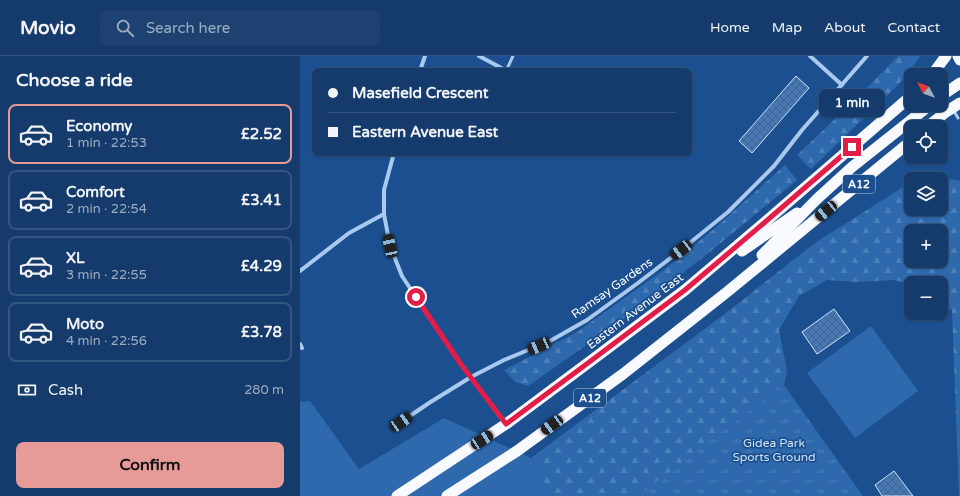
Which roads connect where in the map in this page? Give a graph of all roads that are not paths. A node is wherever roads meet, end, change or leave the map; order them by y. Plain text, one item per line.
1 (424, 56) edge
2 (479, 56) edge
3 (513, 56) edge
4 (810, 56) edge
5 (867, 56) edge
6 (946, 56) edge
7 (958, 56) edge
8 (960, 60) edge
9 (421, 68) edge
10 (501, 68) edge
11 (507, 68) edge
12 (937, 68) edge
13 (960, 82) edge
14 (842, 85) junction
15 (948, 91) edge
16 (904, 102) edge
17 (956, 105) edge
18 (921, 112) edge
19 (958, 118) dead end
20 (936, 120) edge
21 (904, 147) edge
22 (393, 156) edge
23 (817, 199) junction
24 (384, 214) junction
25 (300, 271) edge
26 (685, 290) junction
27 (727, 292) junction
28 (471, 377) junction
29 (401, 422) dead end
30 (506, 424) junction
31 (397, 496) edge
32 (447, 496) edge

1 - 9 street
2 - 10 street
3 - 11 lane
4 - 14 street
5 - 14 street, Ramsay Gardens
6 - 12 highway
7 - 8 highway
13 - 15 highway
14 - 28 street, Ramsay Gardens
16 - 26 highway, Eastern Avenue East / A12
17 - 19 lane
17 - 20 highway
18 - 23 highway
21 - 27 highway, A12
22 - 24 street
23 - 26 highway
23 - 27 highway
24 - 25 street
24 - 28 street
26 - 30 highway, Eastern Avenue East / A12
27 - 32 highway, A12
28 - 29 street, Ramsay Gardens
28 - 30 street
30 - 31 highway, Eastern Avenue East / A12

